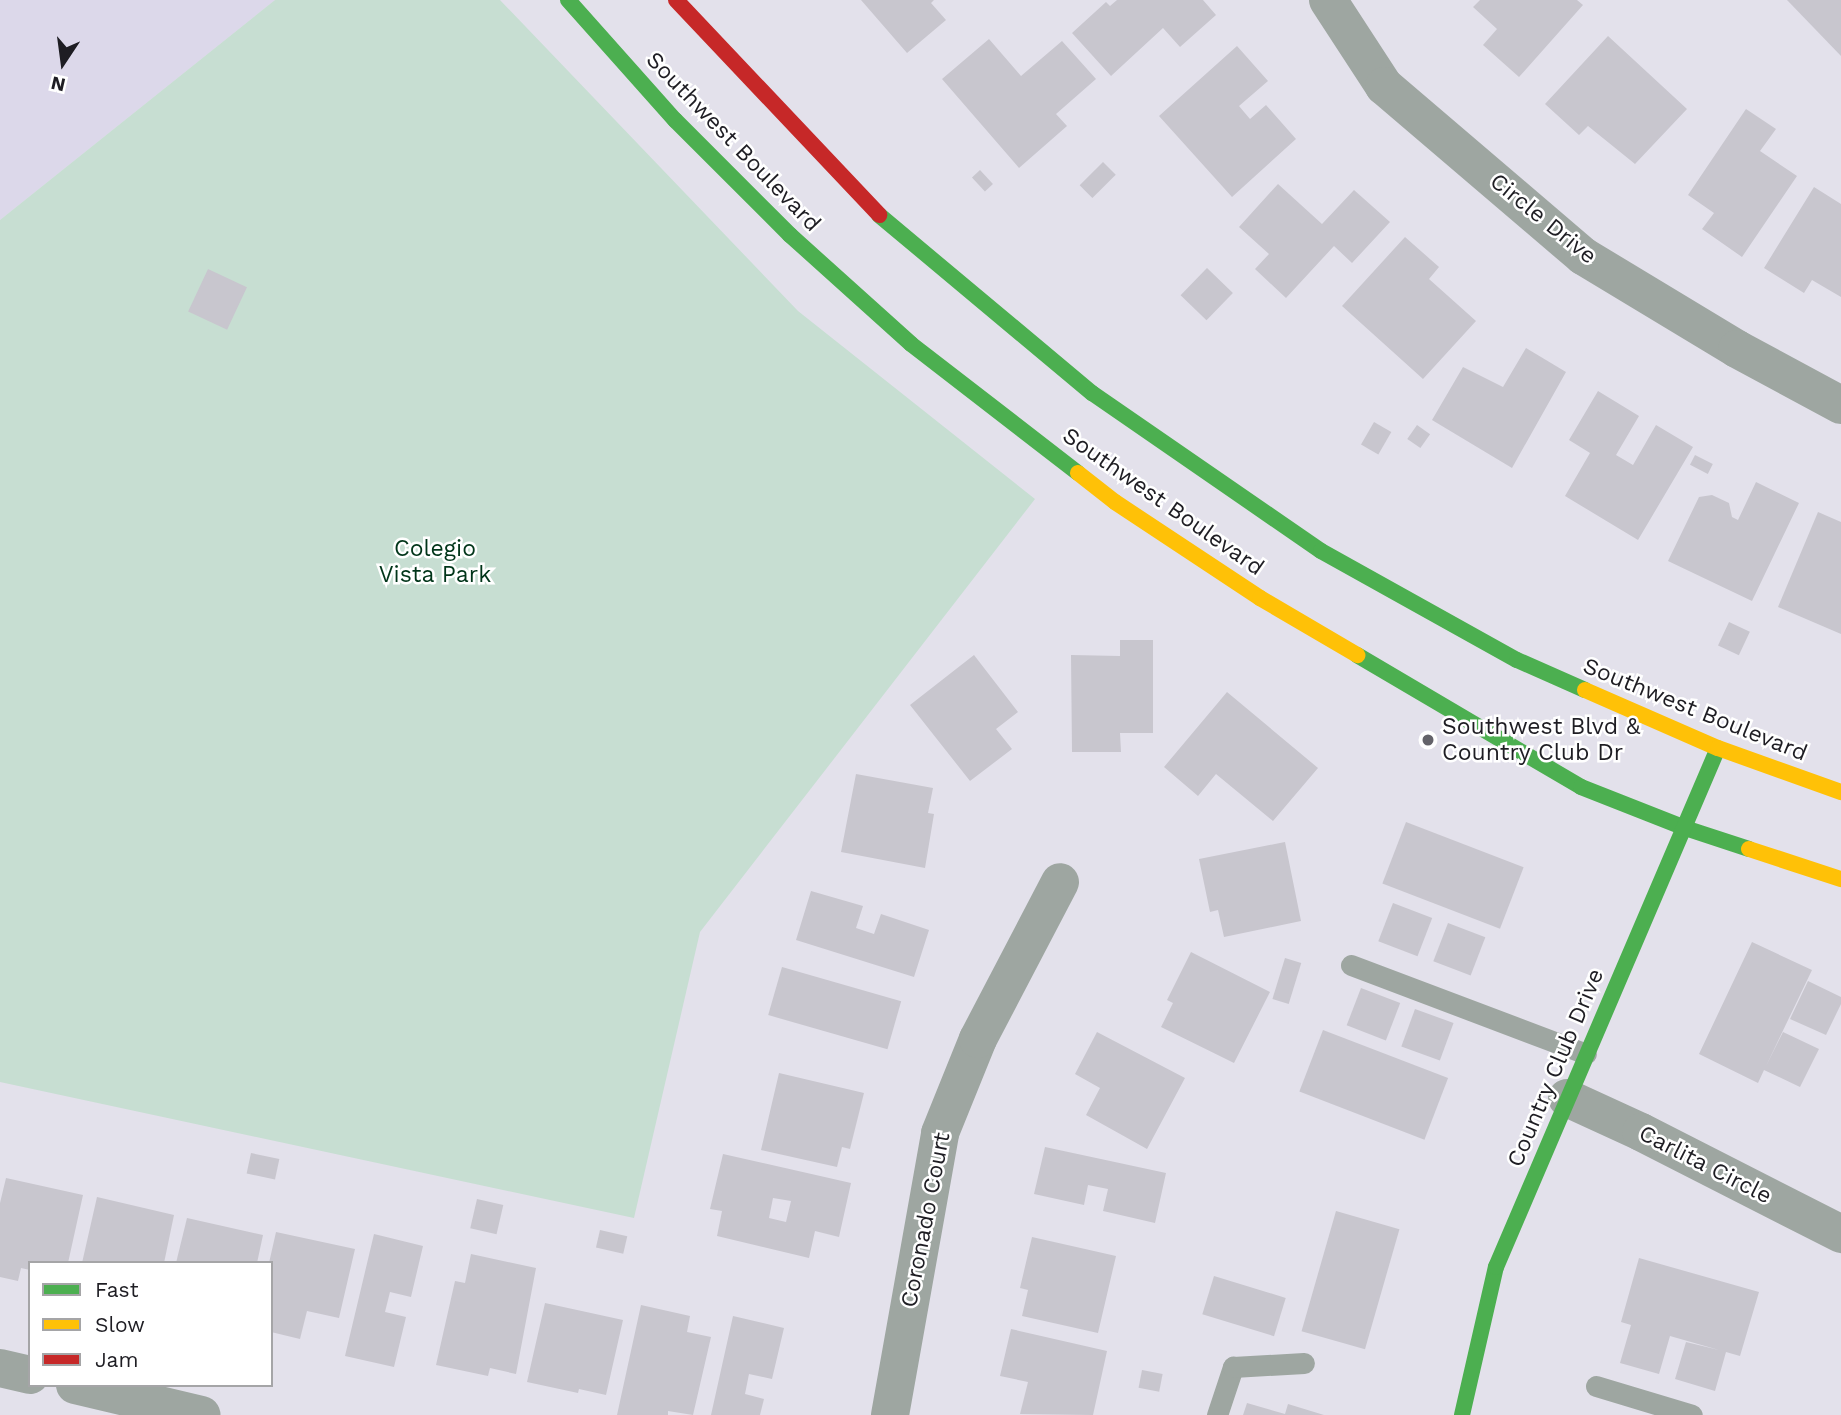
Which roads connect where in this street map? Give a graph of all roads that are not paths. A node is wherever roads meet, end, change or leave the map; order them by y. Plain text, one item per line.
1 (568, 0) edge
2 (676, 0) edge
3 (1328, 0) edge
4 (1841, 405) edge
5 (1718, 748) junction
6 (1841, 792) edge
7 (1685, 828) junction
8 (1841, 879) edge
9 (1060, 882) dead end
10 (1351, 965) dead end
11 (1586, 1054) junction
12 (1567, 1098) junction
13 (1841, 1234) edge
14 (1304, 1363) dead end
15 (0, 1368) edge
16 (28, 1375) edge
17 (1596, 1386) dead end
18 (83, 1387) edge
19 (202, 1415) edge
20 (890, 1415) edge
21 (1217, 1415) edge
22 (1462, 1415) edge
23 (1692, 1415) edge

1 - 7 street, Southwest Boulevard
2 - 5 street, Southwest Boulevard
3 - 4 street, Circle Drive
5 - 6 street, Southwest Boulevard
5 - 7 street, Country Club Drive
7 - 8 street, Southwest Boulevard
7 - 11 street, Country Club Drive
9 - 20 street, Coronado Court
10 - 11 lane
11 - 12 street, Country Club Drive
12 - 13 street, Carlita Circle
12 - 22 street, Country Club Drive
14 - 21 lane
15 - 16 street
17 - 23 lane
18 - 19 street

